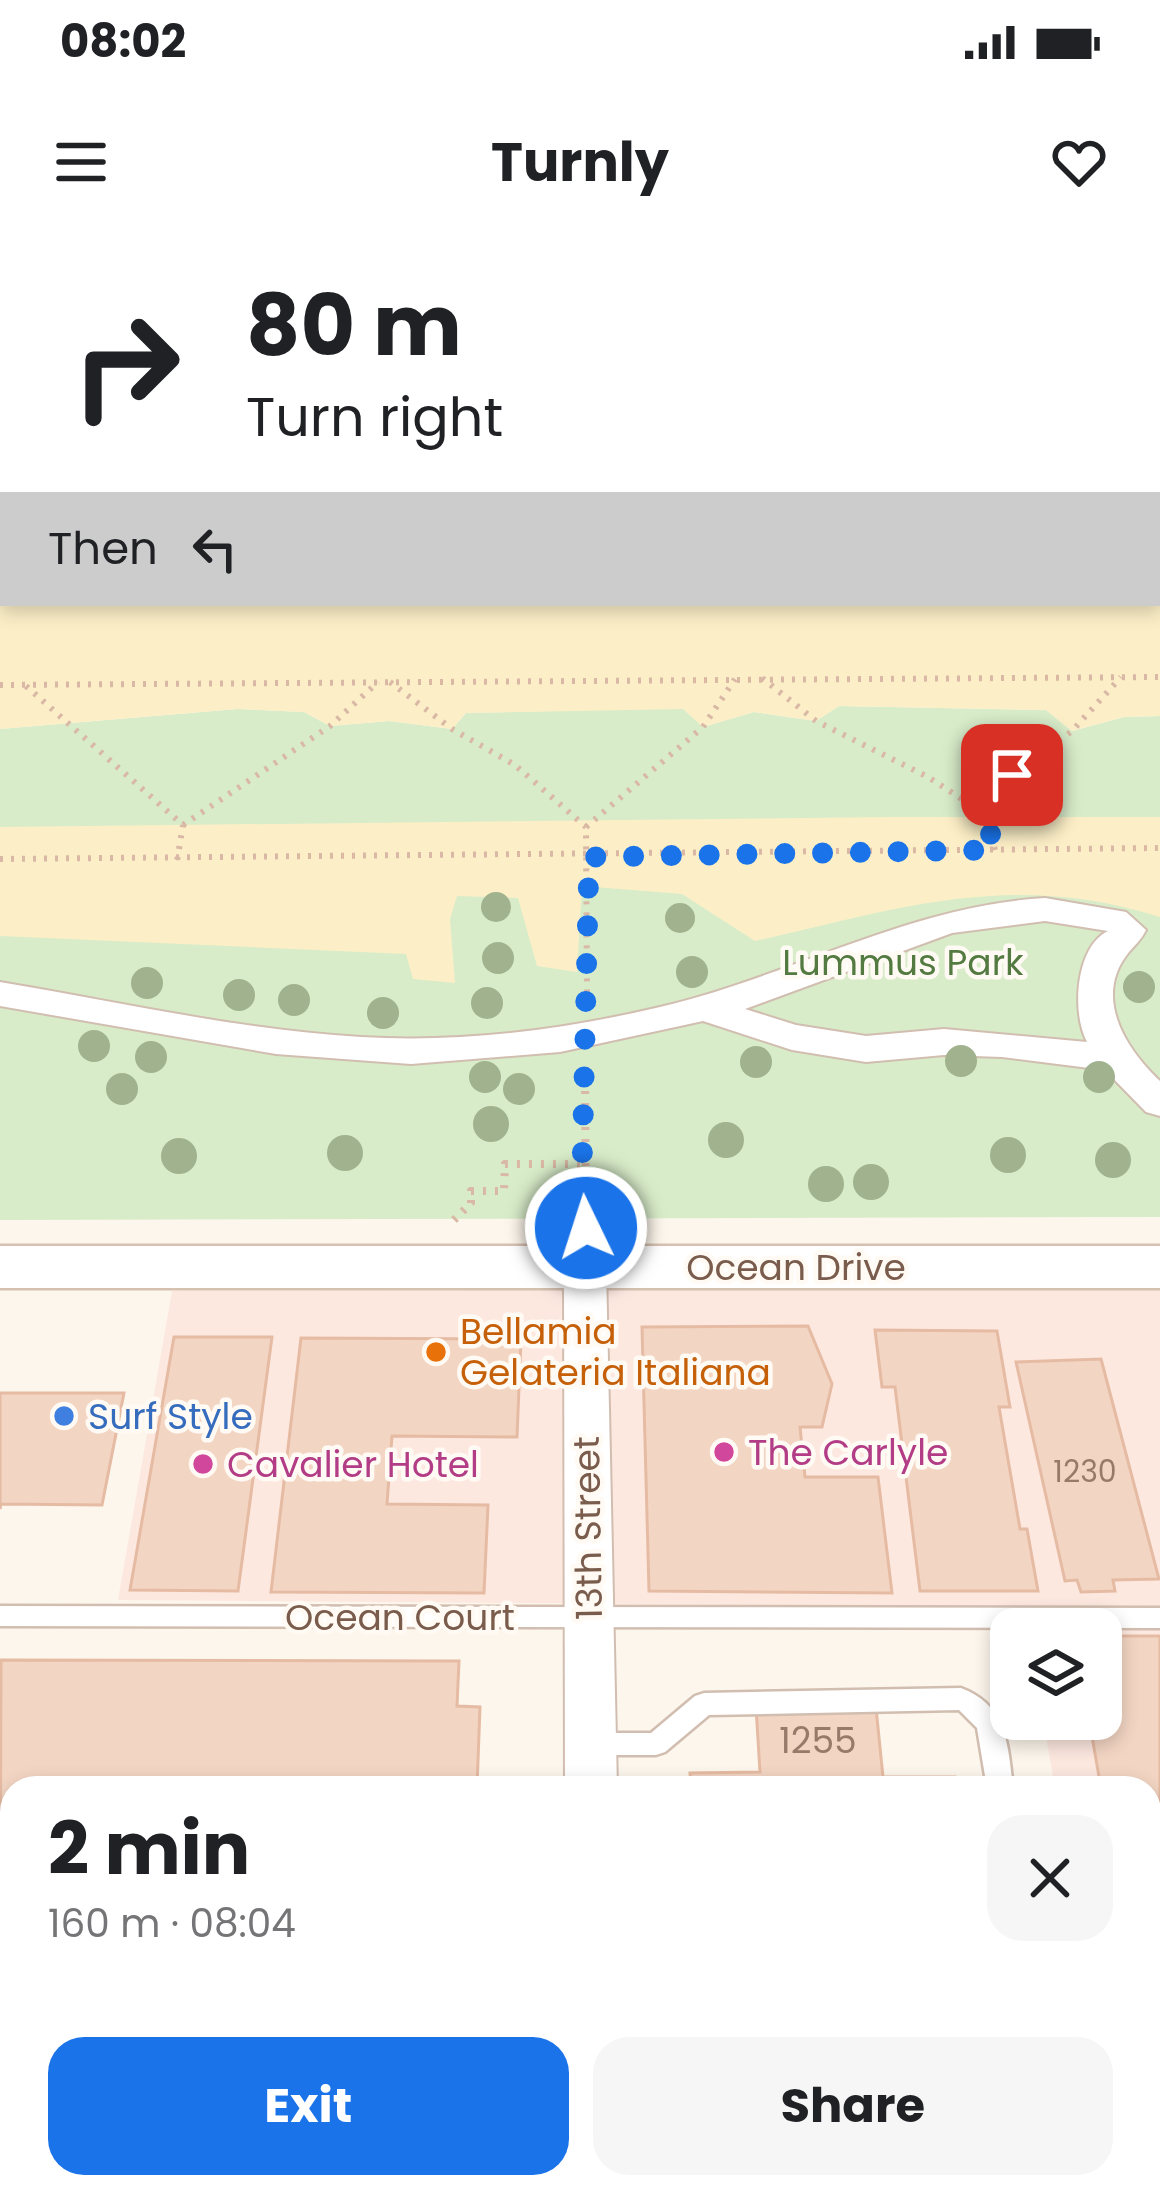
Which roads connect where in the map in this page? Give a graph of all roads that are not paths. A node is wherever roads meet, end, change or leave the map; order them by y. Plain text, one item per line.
1 (0, 994) edge
2 (705, 1009) junction
3 (1118, 1059) junction
4 (1160, 1102) edge
5 (585, 1247) junction
6 (0, 1267) edge
7 (1160, 1267) edge
8 (0, 1616) edge
9 (589, 1617) junction
10 (1160, 1618) edge
11 (591, 1766) edge
12 (998, 1776) edge

1 - 2 street
2 - 3 street
2 - 3 street
3 - 4 street
5 - 6 street, Ocean Drive
5 - 7 street, Ocean Drive
5 - 9 street, 13th Street
8 - 9 lane, Ocean Court
9 - 10 lane, Ocean Court
9 - 11 street, 13th Street
11 - 12 lane

